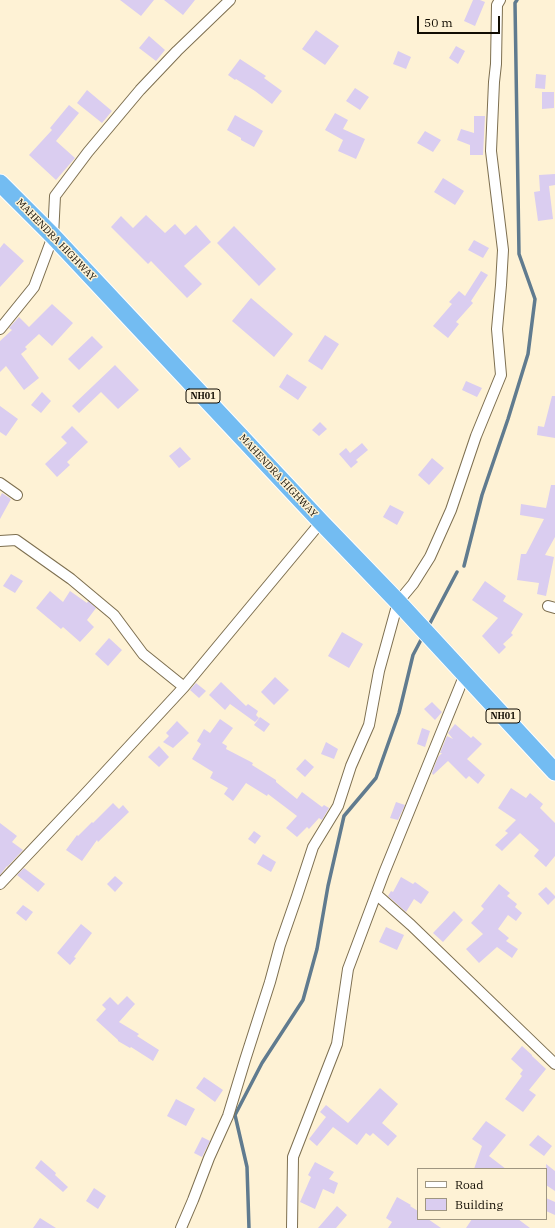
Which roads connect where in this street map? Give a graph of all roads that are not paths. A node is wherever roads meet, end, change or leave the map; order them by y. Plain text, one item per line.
1 (230, 0) edge
2 (500, 0) edge
3 (0, 183) edge
4 (53, 236) junction
5 (0, 329) edge
6 (0, 483) edge
7 (17, 495) dead end
8 (321, 522) junction
9 (0, 541) edge
10 (402, 606) junction
11 (465, 674) junction
12 (184, 687) junction
13 (555, 772) edge
14 (0, 884) edge
15 (376, 894) junction
16 (555, 1064) edge
17 (181, 1228) edge
18 (292, 1228) edge

1 - 4 street
2 - 10 street
3 - 4 highway, MAHENDRA HIGHWAY / NH01
4 - 5 street
4 - 8 highway, MAHENDRA HIGHWAY / NH01
6 - 7 street
8 - 10 highway, MAHENDRA HIGHWAY / NH01
8 - 12 street
9 - 12 street
10 - 11 highway, MAHENDRA HIGHWAY / NH01
10 - 17 street
11 - 13 highway, MAHENDRA HIGHWAY / NH01
11 - 15 street
12 - 14 street
15 - 16 street
15 - 18 street

